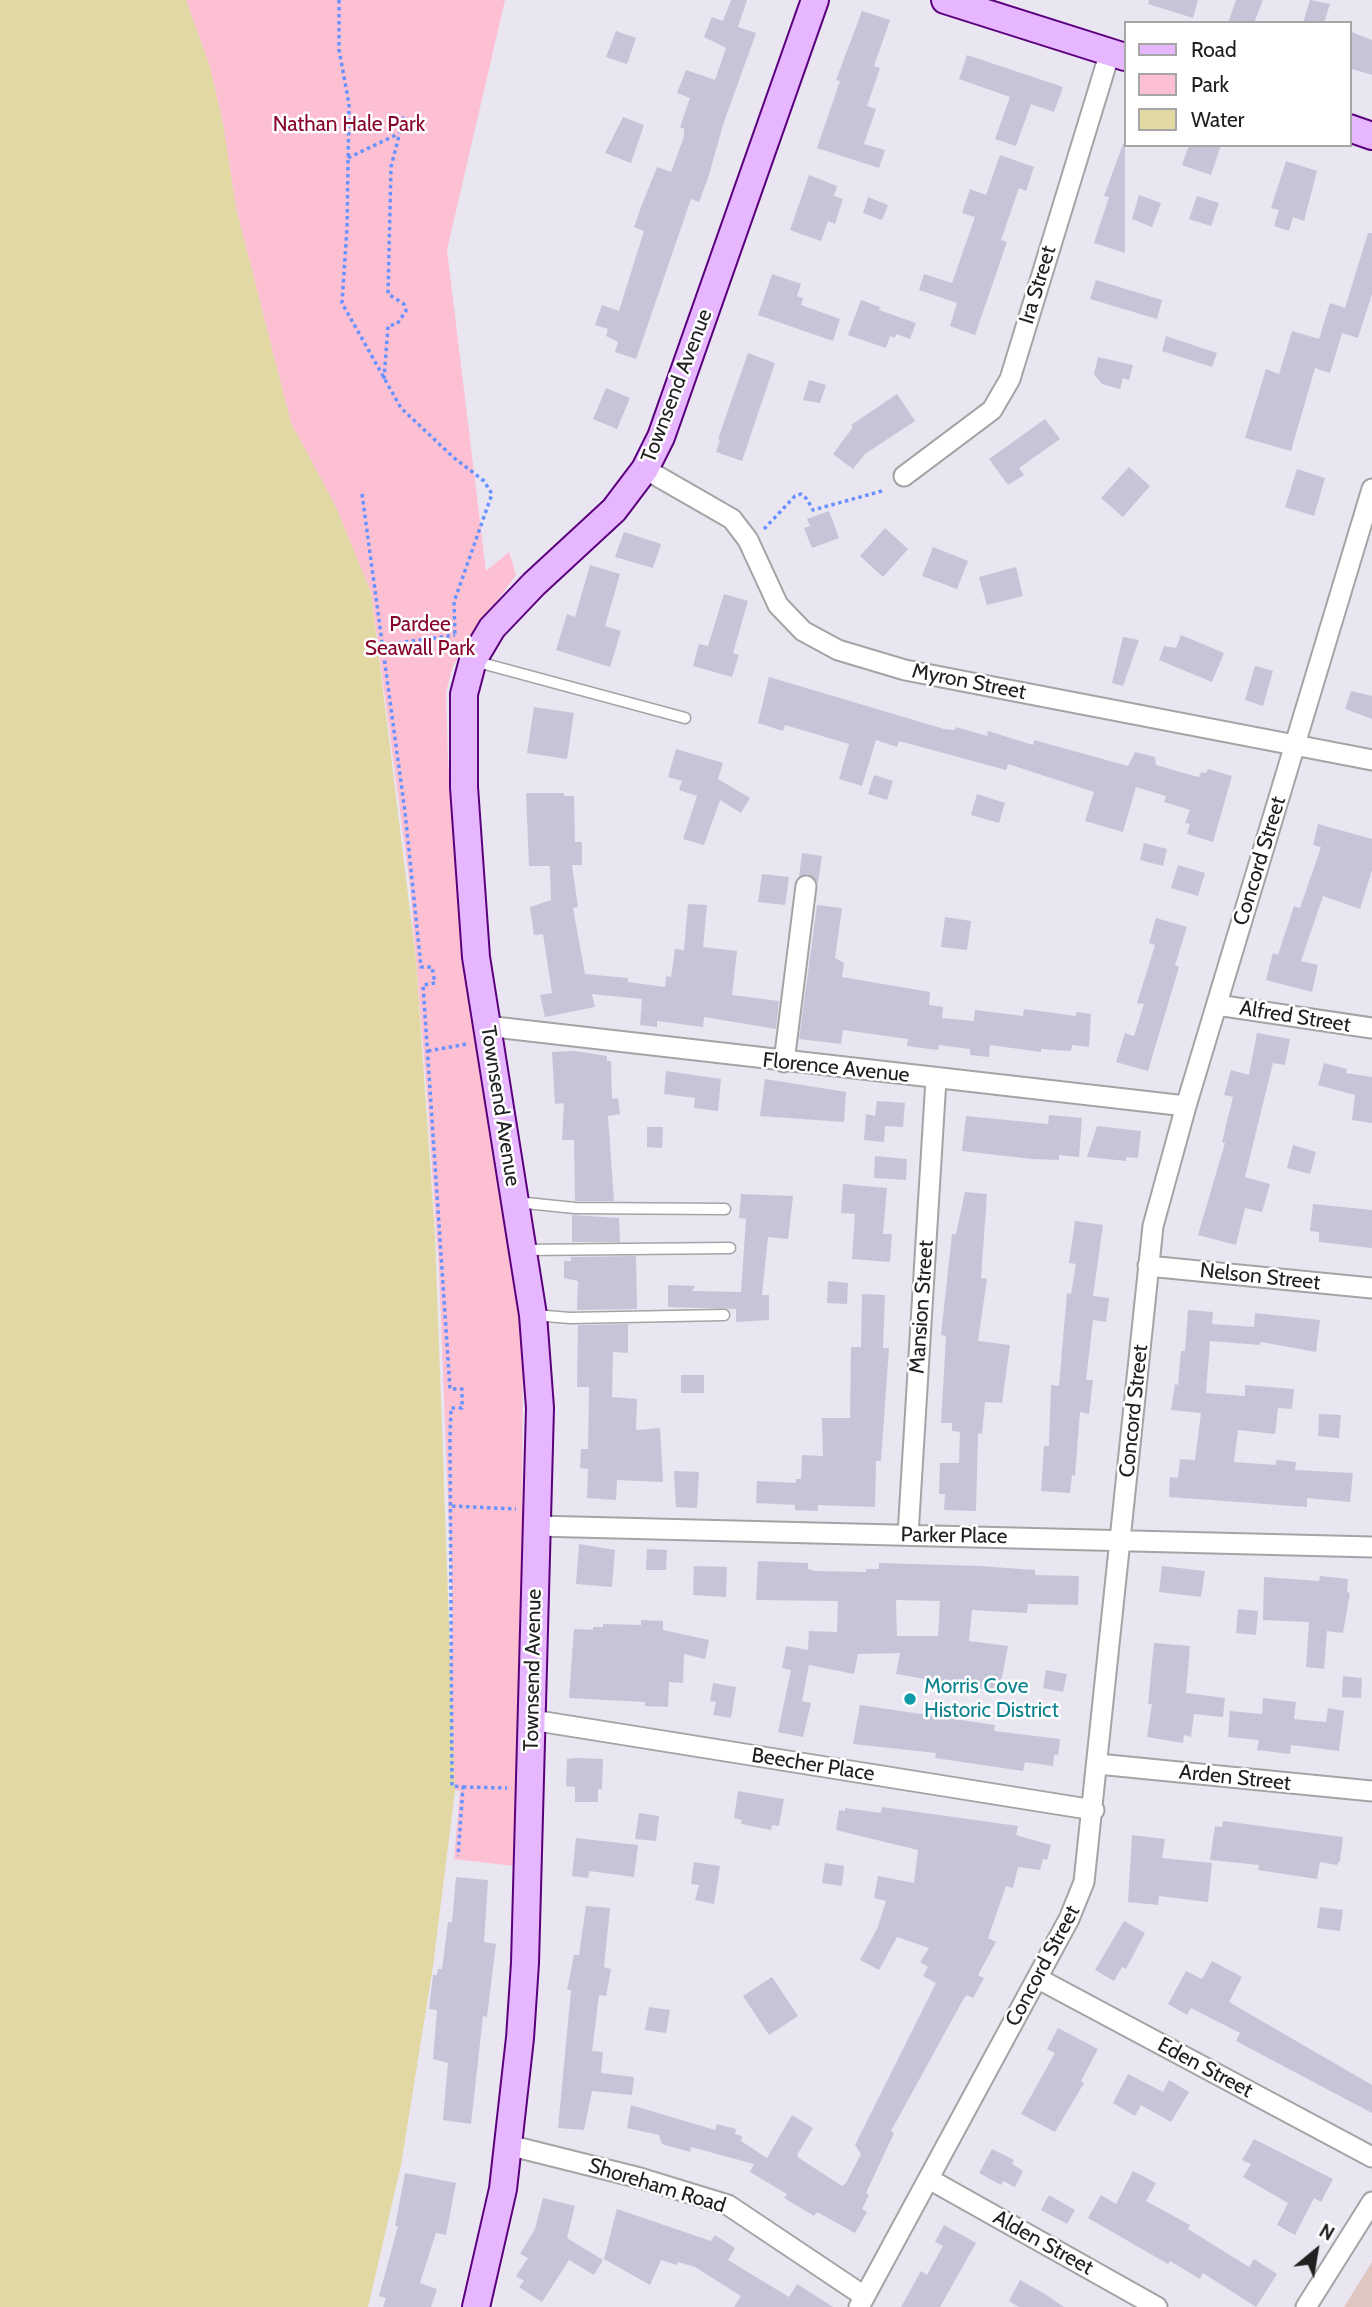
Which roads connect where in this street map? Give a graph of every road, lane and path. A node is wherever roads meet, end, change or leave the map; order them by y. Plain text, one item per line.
1 (339, 0) edge
2 (815, 0) edge
3 (945, 0) edge
4 (1118, 54) edge
5 (404, 116) dead end
6 (1351, 129) edge
7 (400, 133) junction
8 (1372, 135) edge
9 (348, 158) junction
10 (384, 381) junction
11 (645, 469) junction
12 (904, 476) dead end
13 (1372, 489) edge
14 (881, 491) dead end
15 (362, 494) dead end
16 (748, 540) junction
17 (492, 628) junction
18 (455, 635) junction
19 (384, 645) junction
20 (473, 660) junction
21 (685, 718) dead end
22 (1295, 744) junction
23 (1372, 760) edge
24 (806, 886) dead end
25 (1217, 1005) junction
26 (1372, 1028) edge
27 (488, 1033) junction
28 (428, 1051) junction
29 (784, 1062) junction
30 (936, 1079) junction
31 (1186, 1106) junction
32 (515, 1202) junction
33 (724, 1209) dead end
34 (730, 1248) dead end
35 (523, 1250) junction
36 (1148, 1266) junction
37 (1372, 1288) edge
38 (533, 1315) junction
39 (724, 1315) dead end
40 (452, 1506) junction
41 (530, 1518) junction
42 (908, 1535) junction
43 (1121, 1539) junction
44 (1372, 1547) edge
45 (532, 1720) junction
46 (1098, 1764) junction
47 (463, 1787) junction
48 (530, 1789) junction
49 (1372, 1791) edge
50 (1094, 1810) junction
51 (458, 1856) dead end
52 (1037, 1978) junction
53 (508, 2145) junction
54 (1372, 2157) edge
55 (929, 2179) junction
56 (1372, 2202) edge
57 (862, 2302) edge
58 (477, 2307) edge
59 (1157, 2307) edge
60 (1306, 2307) edge

1 - 9 path
2 - 11 main road, Townsend Avenue
3 - 4 main road
4 - 12 street, Ira Street
5 - 7 path
6 - 8 main road
7 - 9 path
7 - 10 path
9 - 10 path
10 - 18 path
11 - 16 street, Myron Street
11 - 17 main road, Townsend Avenue
13 - 22 street, Concord Street
14 - 16 path
15 - 19 path
16 - 22 street, Myron Street
17 - 18 path
17 - 20 main road, Townsend Avenue
18 - 19 path
19 - 28 path
20 - 21 lane
20 - 27 main road, Townsend Avenue
22 - 23 street, Myron Street
22 - 25 street, Concord Street
24 - 29 street
25 - 26 street, Alfred Street
25 - 31 street, Concord Street
27 - 28 path
27 - 29 street, Florence Avenue
27 - 32 main road, Townsend Avenue
28 - 40 path
29 - 30 street, Florence Avenue
30 - 31 street, Florence Avenue
30 - 42 street, Mansion Street
31 - 36 street, Concord Street
32 - 33 lane
32 - 35 main road, Townsend Avenue
34 - 35 lane
35 - 38 main road, Townsend Avenue
36 - 37 street, Nelson Street
36 - 43 street, Concord Street
38 - 39 lane
38 - 41 main road, Townsend Avenue
40 - 41 path
40 - 47 path
41 - 42 street, Parker Place
41 - 45 main road, Townsend Avenue
42 - 43 street, Parker Place
43 - 44 street, Parker Place
43 - 46 street, Concord Street
45 - 48 main road, Townsend Avenue
45 - 50 street, Beecher Place
46 - 49 street, Arden Street
46 - 50 street, Concord Street
47 - 48 path
47 - 51 path
48 - 53 main road, Townsend Avenue
50 - 52 street, Concord Street
52 - 54 street, Eden Street
52 - 55 street, Concord Street
53 - 57 street, Shoreham Road
53 - 58 main road, Townsend Avenue
55 - 57 street, Concord Street
55 - 59 street, Alden Street
56 - 60 street

